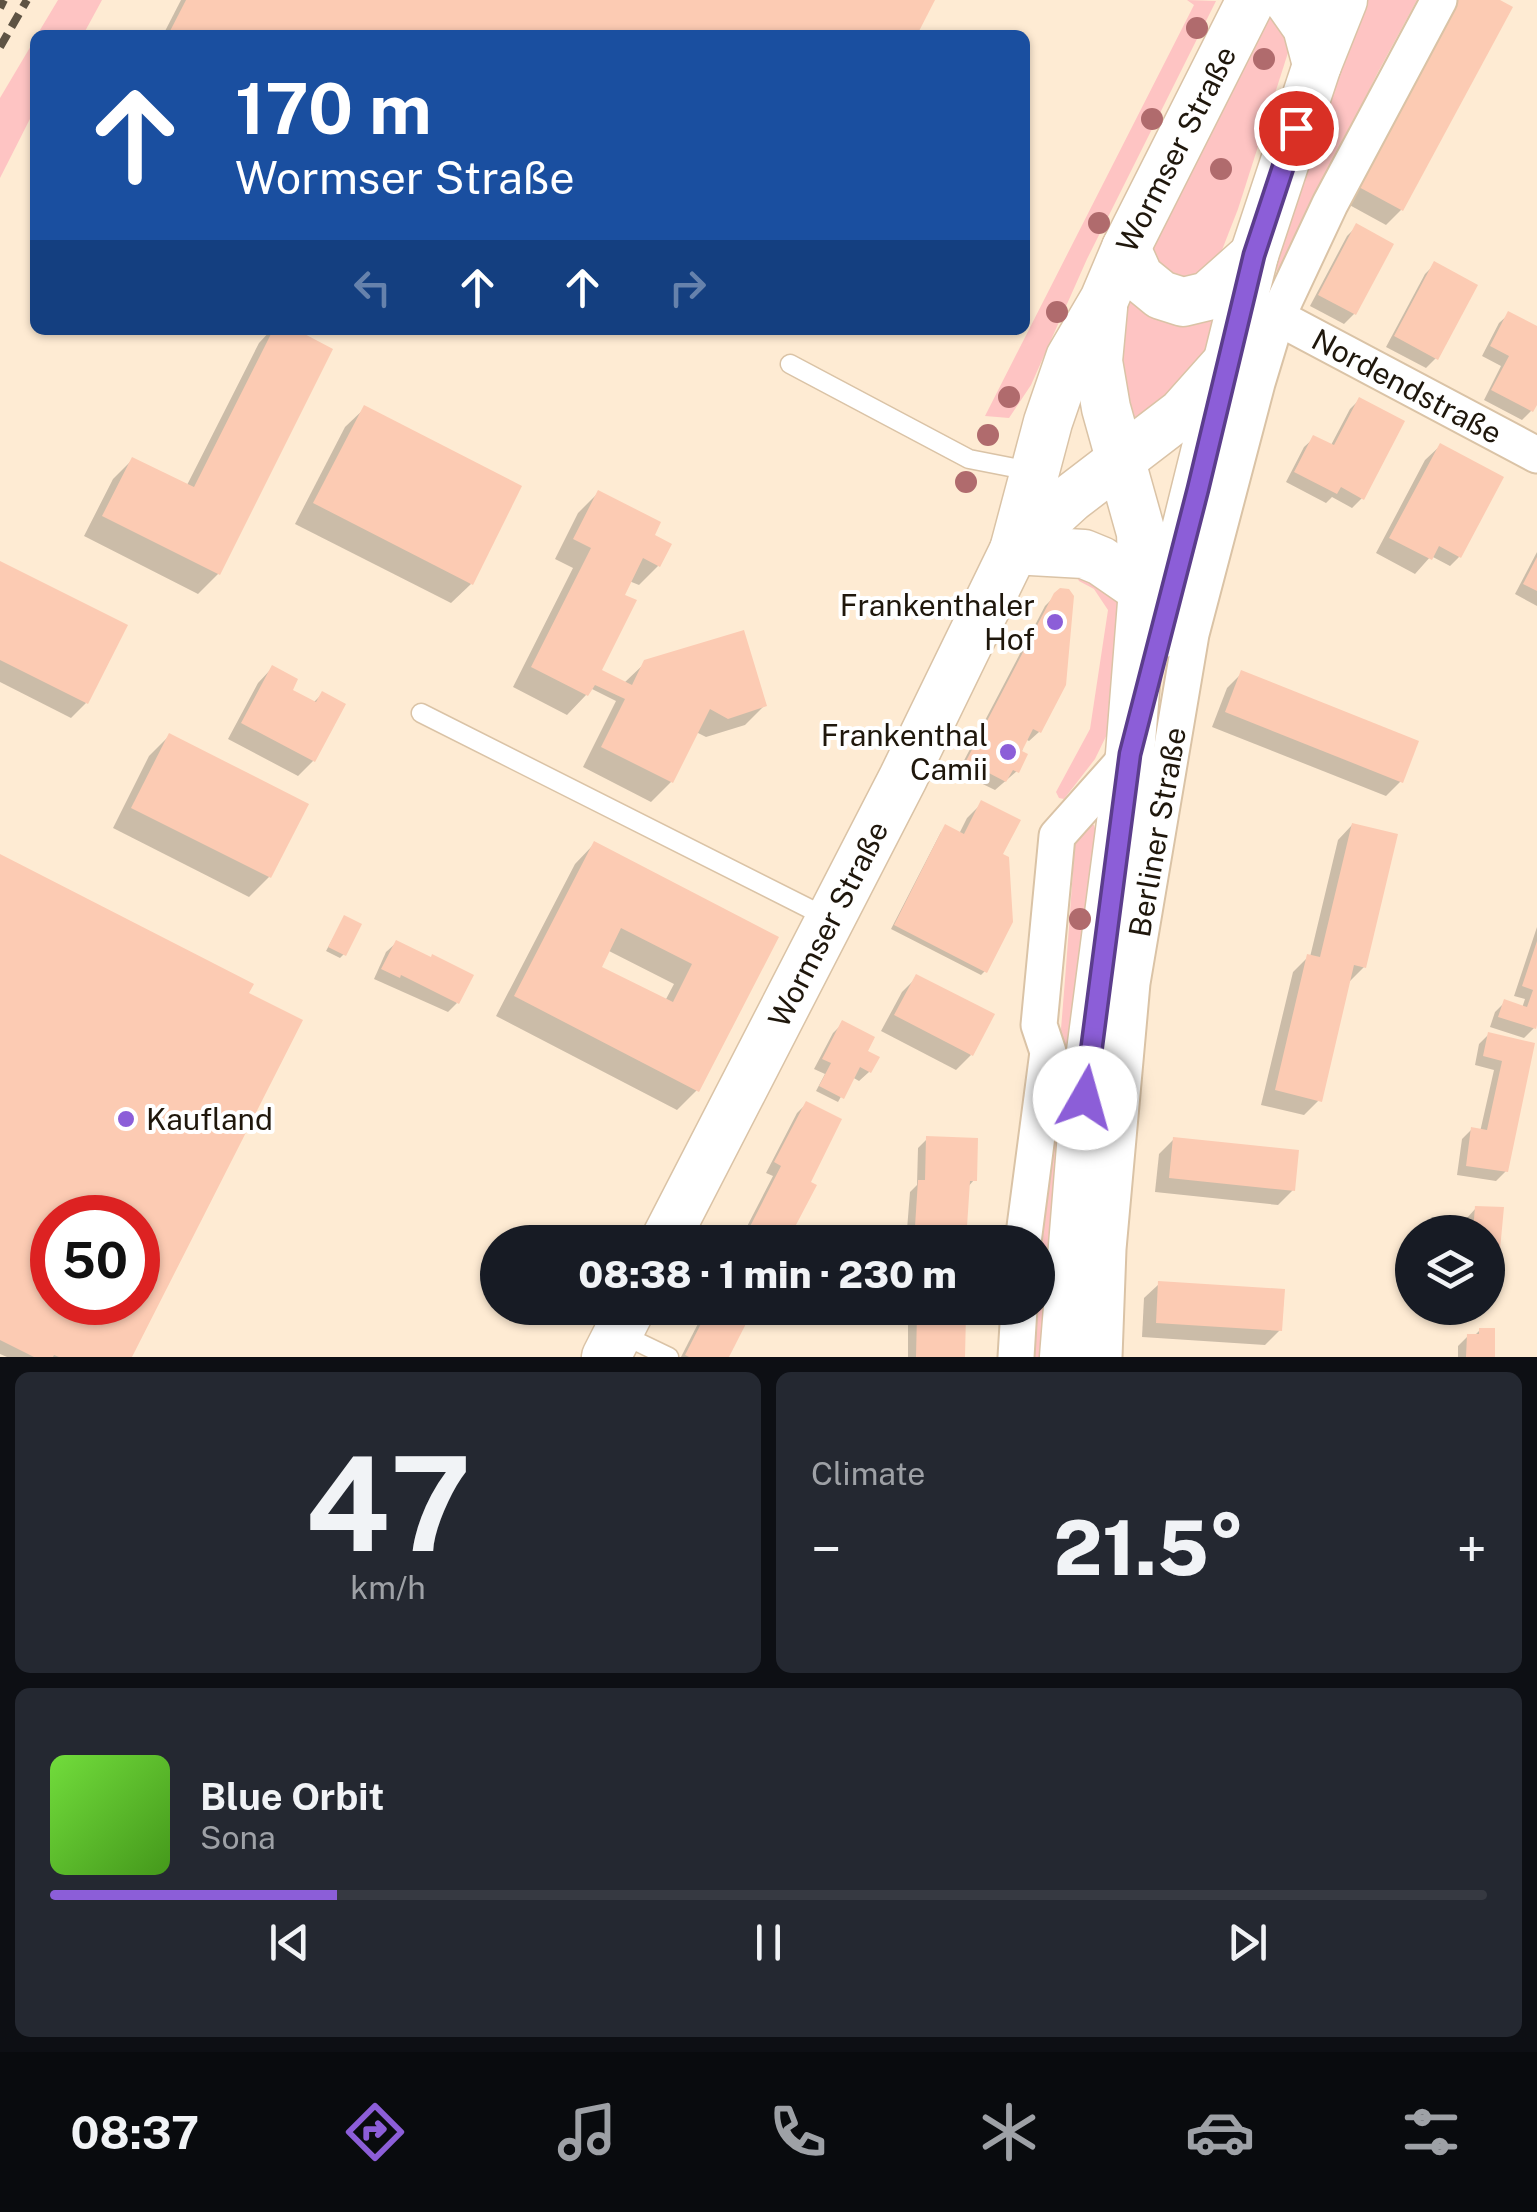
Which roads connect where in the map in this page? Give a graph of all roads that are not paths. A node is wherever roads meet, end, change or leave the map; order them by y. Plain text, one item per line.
1 (1251, 0) edge
2 (1288, 0) edge
3 (1344, 0) edge
4 (1439, 0) edge
5 (1317, 65) junction
6 (1126, 248) junction
7 (1254, 255) junction
8 (1104, 300) junction
9 (1277, 317) junction
10 (1228, 361) junction
11 (790, 364) dead end
12 (1537, 455) edge
13 (1122, 459) junction
14 (1036, 464) junction
15 (1014, 550) junction
16 (1143, 590) junction
17 (421, 713) dead end
18 (1130, 754) junction
19 (830, 919) junction
20 (673, 1225) edge
21 (1025, 1225) edge
22 (1018, 1325) edge
23 (619, 1332) edge
24 (669, 1357) edge
25 (1016, 1357) edge
26 (1064, 1357) edge
27 (1104, 1357) edge

1 - 6 main road, Wormser Straße
2 - 5 main road
3 - 5 main road
4 - 9 street
5 - 7 main road
6 - 7 main road
6 - 8 main road, Wormser Straße
7 - 10 main road
8 - 13 main road, Wormser Straße
8 - 14 main road, Wormser Straße
9 - 12 street, Nordendstraße
9 - 27 street, Berliner Straße
10 - 13 main road
10 - 18 main road, Berliner Straße
11 - 14 lane
13 - 15 main road, Wormser Straße
13 - 16 main road, Wormser Straße
14 - 15 main road, Wormser Straße
15 - 16 main road
15 - 19 main road, Wormser Straße
16 - 18 main road, Berliner Straße
17 - 19 lane
18 - 21 street, Berliner Straße
18 - 26 main road, Berliner Straße
19 - 20 main road, Wormser Straße
22 - 25 street
23 - 24 lane

